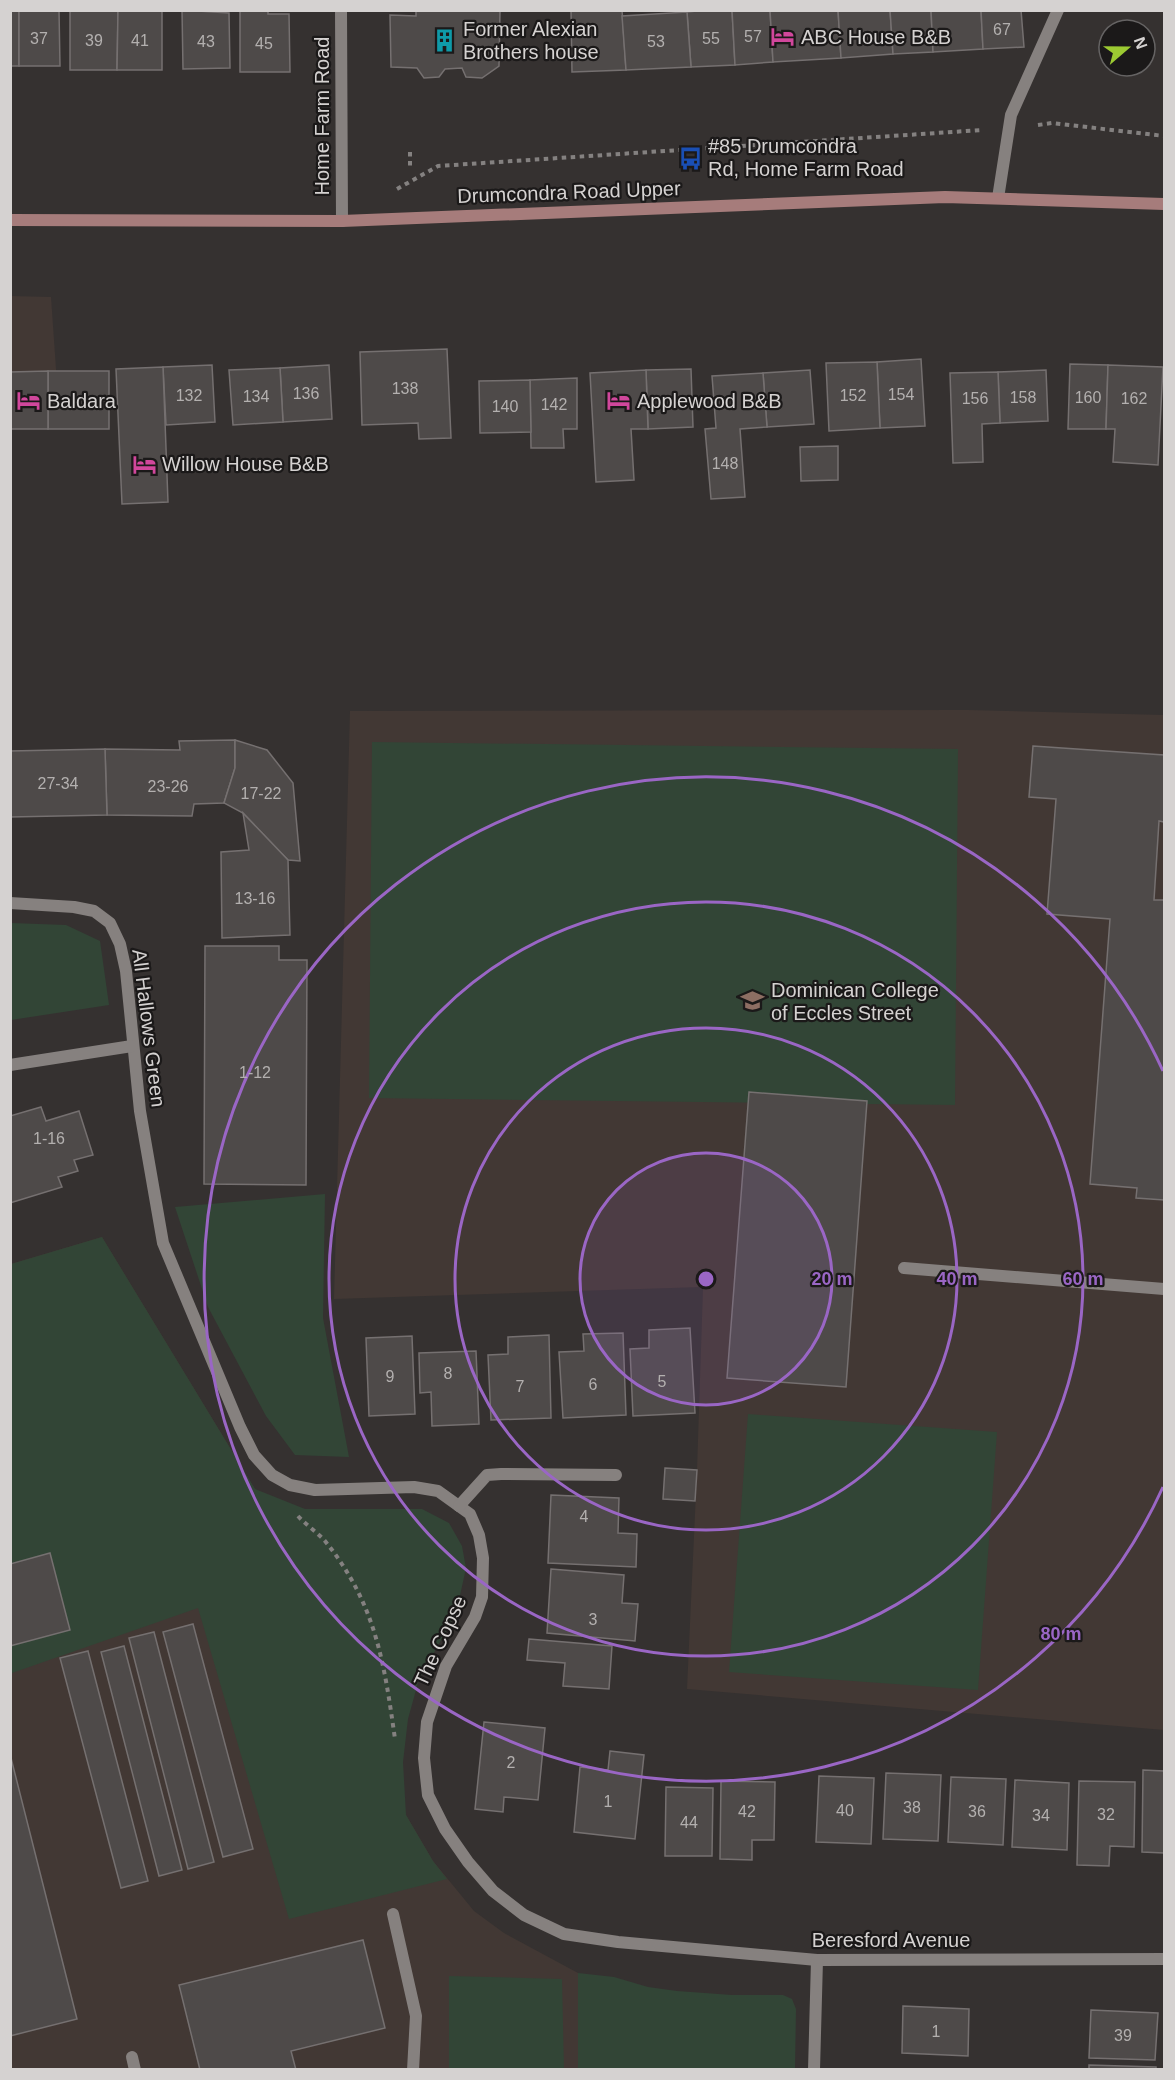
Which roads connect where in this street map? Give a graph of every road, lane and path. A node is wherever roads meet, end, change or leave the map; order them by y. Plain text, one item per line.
1 (341, 10) edge
2 (1058, 10) edge
3 (1008, 128) junction
4 (1164, 135) edge
5 (410, 152) dead end
6 (410, 166) dead end
7 (391, 193) dead end
8 (998, 198) junction
9 (1164, 204) edge
10 (10, 220) edge
11 (342, 221) junction
12 (10, 903) edge
13 (132, 1046) junction
14 (10, 1065) edge
15 (163, 1243) joint
16 (904, 1268) dead end
17 (1164, 1289) edge
18 (616, 1475) dead end
19 (459, 1506) junction
20 (393, 1914) dead end
21 (618, 1942) joint
22 (1164, 1959) edge
23 (817, 1960) junction
24 (132, 2057) dead end
25 (135, 2070) edge
26 (413, 2070) edge
27 (814, 2070) edge

1 - 11 street, Home Farm Road
2 - 3 street
3 - 4 path
3 - 7 path
3 - 8 street
5 - 6 path
8 - 9 main road, Drumcondra Road Upper
8 - 11 main road, Drumcondra Road Upper
10 - 11 main road, Drumcondra Road Upper
12 - 13 street, All Hallows Green
13 - 14 street
13 - 15 street, All Hallows Green
15 - 19 street, The Copse
16 - 17 street
18 - 19 street
19 - 21 street, The Copse
20 - 26 street
21 - 23 street, Beresford Avenue
22 - 23 street, Beresford Avenue
23 - 27 street
24 - 25 street

